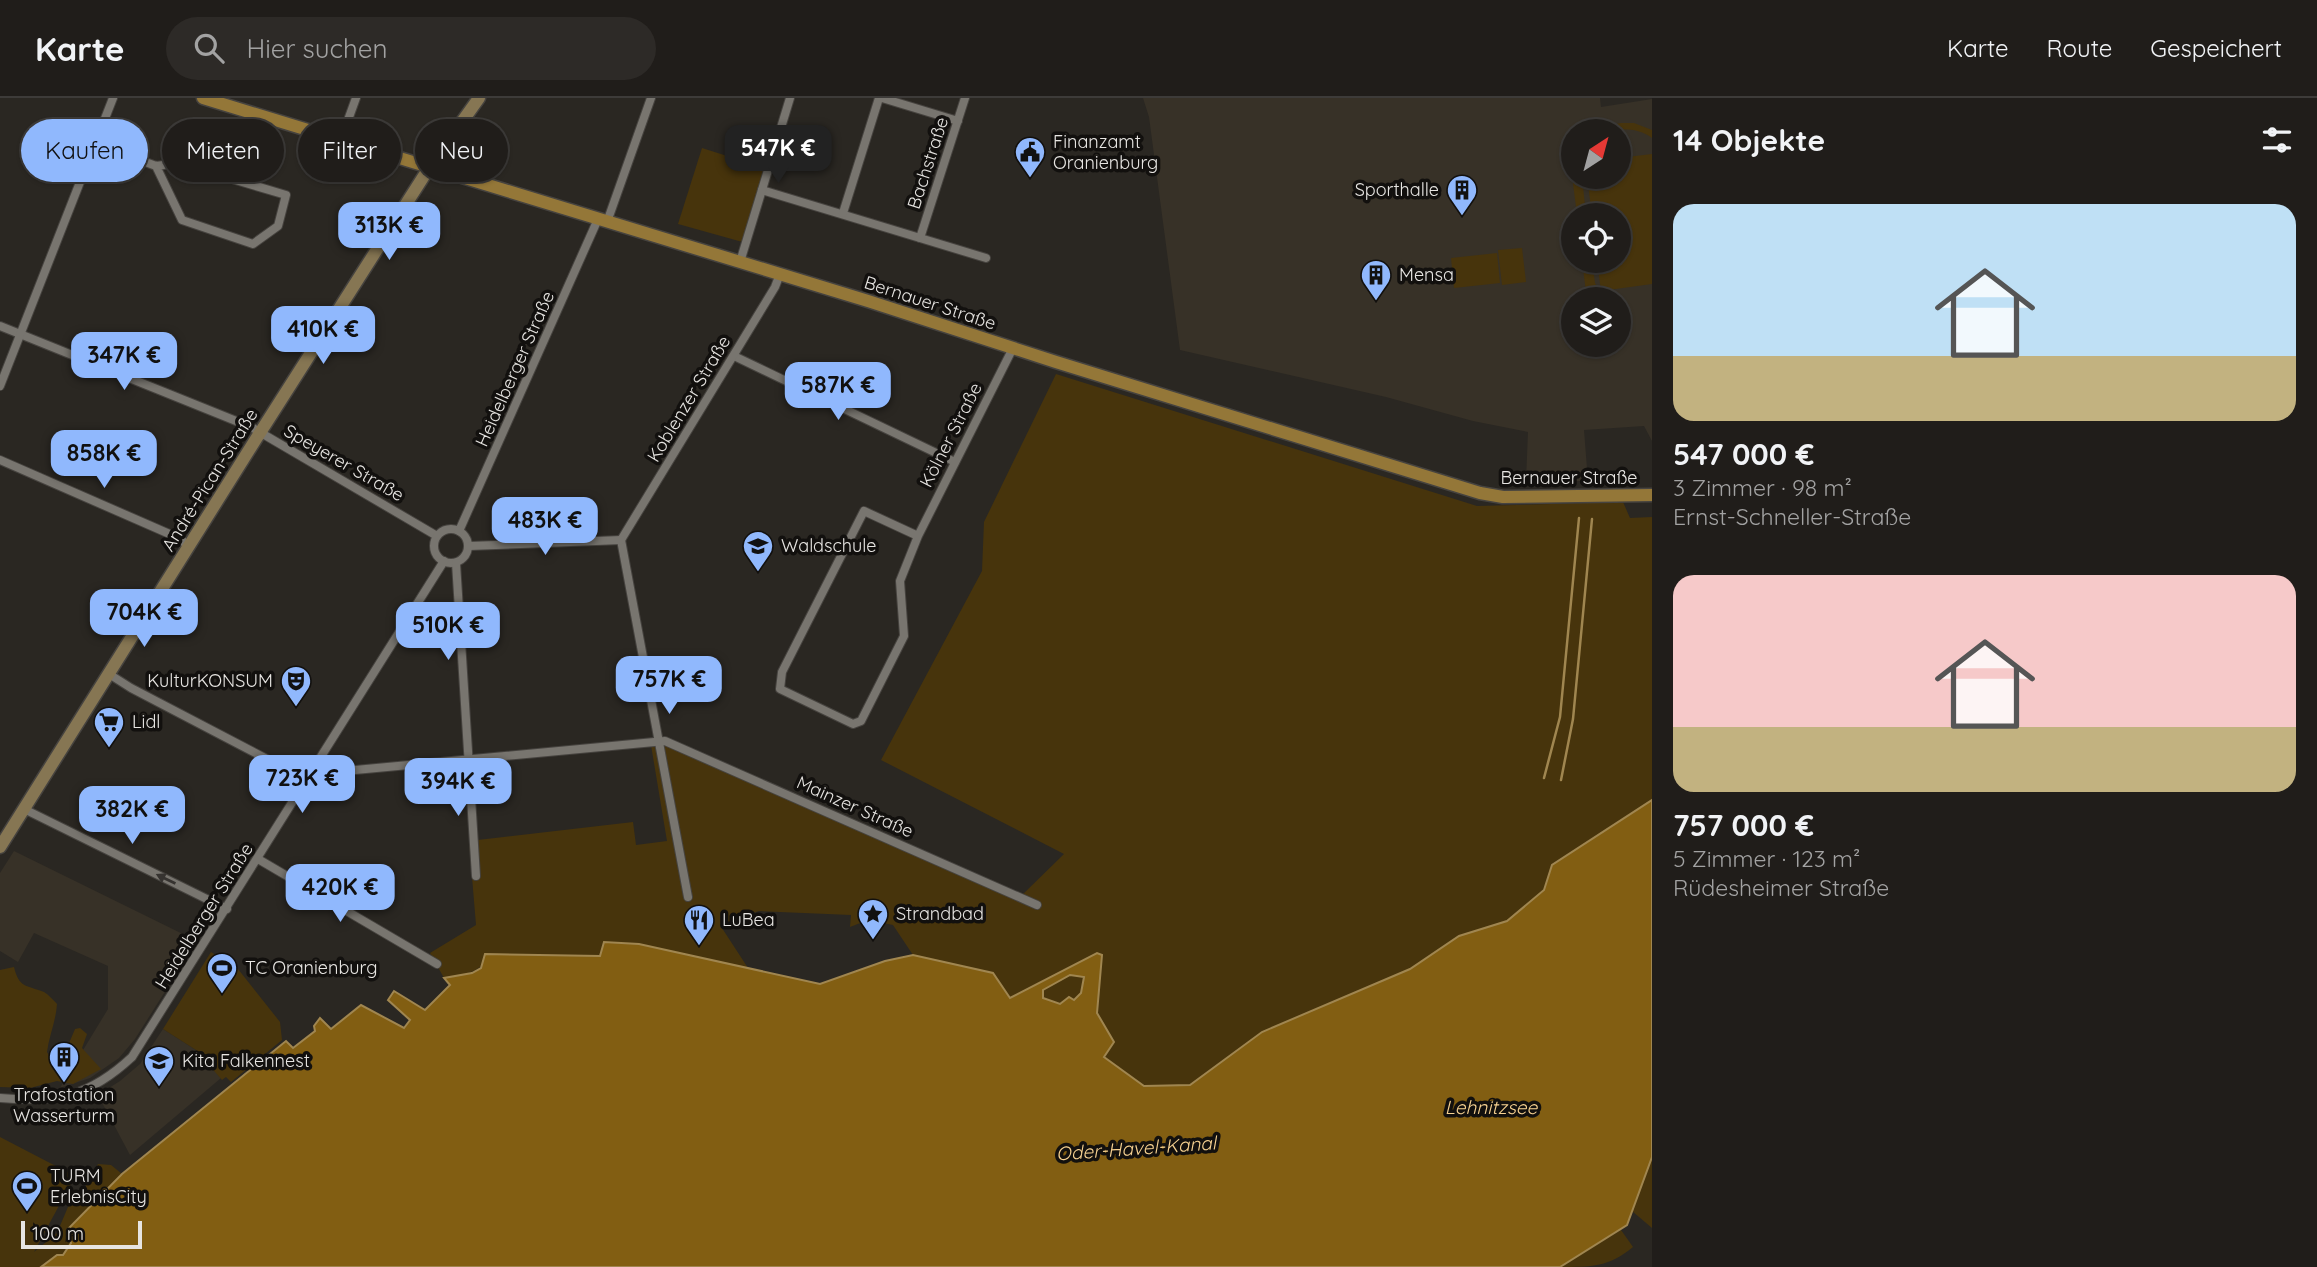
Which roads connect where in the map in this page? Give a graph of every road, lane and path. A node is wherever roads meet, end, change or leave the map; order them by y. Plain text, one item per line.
1 (113, 98) edge
2 (202, 98) edge
3 (356, 98) edge
4 (479, 98) edge
5 (651, 98) edge
6 (790, 98) edge
7 (881, 98) edge
8 (965, 98) edge
9 (105, 119) edge
10 (348, 119) edge
11 (464, 119) edge
12 (958, 121) junction
13 (298, 128) edge
14 (148, 163) edge
15 (156, 166) junction
16 (80, 182) edge
17 (420, 182) edge
18 (476, 182) edge
19 (762, 190) junction
20 (843, 214) junction
21 (602, 220) junction
22 (920, 238) junction
23 (986, 258) dead end
24 (740, 262) junction
25 (780, 274) junction
26 (0, 326) edge
27 (21, 334) junction
28 (1013, 348) junction
29 (734, 356) junction
30 (0, 386) edge
31 (260, 433) junction
32 (0, 460) edge
33 (955, 462) junction
34 (1652, 495) edge
35 (459, 531) junction
36 (437, 536) junction
37 (918, 536) junction
38 (621, 540) junction
39 (468, 546) junction
40 (188, 547) junction
41 (444, 561) junction
42 (456, 562) junction
43 (108, 674) junction
44 (659, 740) junction
45 (468, 759) junction
46 (314, 768) junction
47 (307, 780) junction
48 (24, 809) junction
49 (0, 846) edge
50 (258, 859) junction
51 (476, 876) dead end
52 (688, 897) dead end
53 (1037, 905) dead end
54 (227, 909) junction
55 (437, 964) dead end
56 (0, 1098) edge

1 - 9 street
2 - 13 main road, Bernauer Straße
3 - 10 street
4 - 11 street, André-Pican-Straße
5 - 21 street, Heidelberger Straße
6 - 19 street
7 - 12 street
7 - 20 street
8 - 12 street, Bachstraße
12 - 22 street, Bachstraße
14 - 15 street
15 - 15 street
16 - 27 street
17 - 31 street, André-Pican-Straße
18 - 21 main road, Bernauer Straße
19 - 20 street
19 - 24 street
20 - 22 street
21 - 24 main road, Bernauer Straße
21 - 35 street, Heidelberger Straße
22 - 23 street
24 - 25 main road, Bernauer Straße
25 - 28 main road, Bernauer Straße
25 - 29 street, Koblenzer Straße
26 - 27 street, Speyerer Straße
27 - 30 street
27 - 31 street, Speyerer Straße
28 - 33 street, Kölner Straße
28 - 34 main road, Bernauer Straße
29 - 33 street
29 - 38 street, Koblenzer Straße
31 - 36 street, Speyerer Straße
31 - 40 street, André-Pican-Straße
32 - 40 street
33 - 37 street, Kölner Straße
35 - 36 street
35 - 39 street
36 - 41 street
37 - 37 street, Kölner Straße
38 - 39 street
38 - 44 street
39 - 42 street
40 - 43 street, André-Pican-Straße
41 - 42 street
41 - 46 street, Heidelberger Straße
42 - 45 street
43 - 47 street
43 - 48 street, André-Pican-Straße
44 - 45 street
44 - 52 street
44 - 53 street, Mainzer Straße
45 - 46 street
45 - 51 street
46 - 47 street, Heidelberger Straße
47 - 50 street, Heidelberger Straße
48 - 49 street, André-Pican-Straße
54 -> 48 street
50 - 54 street, Heidelberger Straße
50 - 55 street
54 - 56 street, Heidelberger Straße

